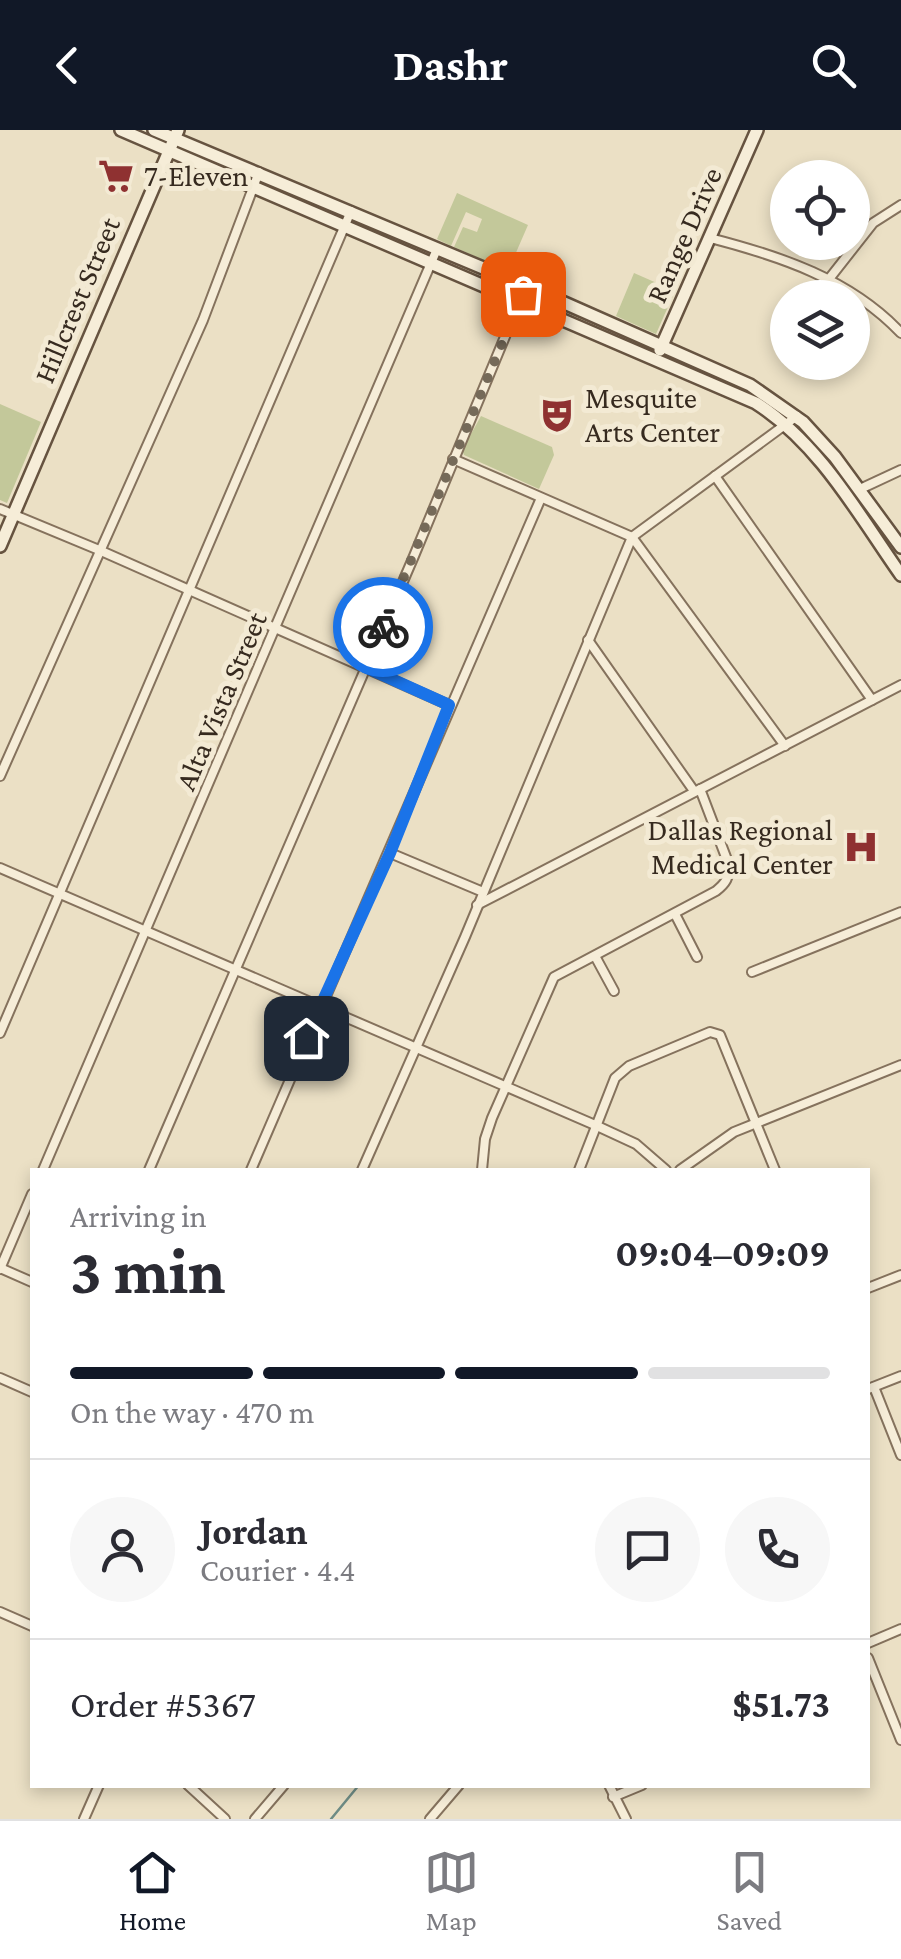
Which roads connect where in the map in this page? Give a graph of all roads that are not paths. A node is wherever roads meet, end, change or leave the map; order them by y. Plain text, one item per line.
1 (121, 130) edge
2 (154, 130) edge
3 (757, 130) edge
4 (173, 140) edge
5 (263, 174) junction
6 (256, 187) junction
7 (899, 209) edge
8 (350, 211) junction
9 (344, 225) junction
10 (710, 238) junction
11 (437, 249) junction
12 (430, 263) junction
13 (829, 279) junction
14 (526, 286) junction
15 (520, 302) junction
16 (901, 333) edge
17 (661, 347) junction
18 (655, 360) junction
19 (792, 420) junction
20 (453, 459) junction
21 (901, 470) edge
22 (715, 476) junction
23 (860, 490) junction
24 (845, 496) junction
25 (541, 498) junction
26 (0, 509) edge
27 (14, 515) junction
28 (632, 538) junction
29 (0, 546) edge
30 (901, 548) edge
31 (99, 550) junction
32 (901, 575) edge
33 (189, 591) junction
34 (276, 629) junction
35 (588, 640) junction
36 (365, 667) junction
37 (901, 685) edge
38 (872, 700) junction
39 (449, 705) junction
40 (786, 746) junction
41 (0, 776) edge
42 (697, 790) junction
43 (390, 853) junction
44 (0, 868) edge
45 (484, 892) junction
46 (59, 893) junction
47 (477, 905) junction
48 (901, 912) edge
49 (675, 914) junction
50 (146, 930) junction
51 (595, 956) junction
52 (697, 957) dead end
53 (235, 969) junction
54 (752, 972) dead end
55 (614, 991) dead end
56 (320, 1006) junction
57 (0, 1033) edge
58 (416, 1048) junction
59 (901, 1066) edge
60 (506, 1086) junction
61 (595, 1124) junction
62 (756, 1124) junction
63 (44, 1168) edge
64 (150, 1168) edge
65 (252, 1168) edge
66 (363, 1168) edge
67 (482, 1168) edge
68 (580, 1168) edge
69 (664, 1168) edge
70 (683, 1168) edge
71 (774, 1168) edge
72 (30, 1199) edge
73 (0, 1268) edge
74 (901, 1275) edge
75 (30, 1281) edge
76 (870, 1287) edge
77 (901, 1376) edge
78 (0, 1378) edge
79 (870, 1388) edge
80 (30, 1391) edge
81 (901, 1455) edge
82 (0, 1612) edge
83 (30, 1625) edge
84 (901, 1629) edge
85 (870, 1642) edge
86 (870, 1663) edge
87 (901, 1738) edge
88 (98, 1788) edge
89 (191, 1788) edge
90 (282, 1788) edge
91 (456, 1788) edge
92 (610, 1788) edge
93 (634, 1788) edge
94 (613, 1796) junction
95 (84, 1819) edge
96 (225, 1819) edge
97 (256, 1819) edge
98 (430, 1819) edge
99 (626, 1819) edge

1 - 4 main road
2 - 4 main road
3 - 10 main road, Range Drive
4 - 5 main road
4 - 6 main road
4 - 27 main road, Hillcrest Street
5 - 6 street
5 - 8 main road
6 - 9 main road
6 - 31 street
7 - 13 street
8 - 9 street
8 - 11 main road
9 - 12 main road
9 - 33 street
10 - 13 street
10 - 17 main road, Range Drive
11 - 12 street, Alta Vista Street
11 - 14 main road
12 - 15 main road
12 - 34 street, Alta Vista Street
13 - 16 street
14 - 15 street
14 - 17 main road
15 - 18 main road
15 - 20 street
17 - 18 main road, Range Drive
17 - 19 main road
18 - 19 main road
19 - 22 street
19 - 23 main road
19 - 24 main road
20 - 25 street
20 - 36 street
21 - 23 street
22 - 28 street
22 - 38 street
23 - 24 street
23 - 30 main road
24 - 32 main road
25 - 28 street
25 - 39 street
26 - 27 street
27 - 29 main road, Hillcrest Street
27 - 31 street
28 - 35 street
28 - 40 street
31 - 33 street
31 - 41 street
33 - 34 street
33 - 46 street
34 - 36 street
34 - 50 street, Alta Vista Street
35 - 42 street
35 - 45 street
36 - 39 street
36 - 53 street
37 - 38 street
38 - 40 street
39 - 43 street
40 - 42 street
42 - 47 street
42 - 49 street
43 - 45 street
43 - 56 street
44 - 46 street
45 - 47 street
46 - 50 street
46 - 57 street
47 - 58 street
48 - 54 street
49 - 51 street
49 - 52 street
50 - 53 street
50 - 63 street, Alta Vista Street
51 - 55 street
51 - 60 street
53 - 56 street
53 - 64 street
56 - 58 street
56 - 65 street
58 - 60 street
58 - 66 street
59 - 62 street
60 - 61 street
60 - 67 street
61 - 62 street
61 - 68 street
61 - 69 street
62 - 70 street
62 - 71 street
72 - 73 street
73 - 75 street
74 - 76 street
77 - 79 street
78 - 80 street
79 - 81 street
82 - 83 street
84 - 85 street
86 - 87 street
88 - 95 street
89 - 96 street
90 - 97 street
91 - 98 street
92 - 94 street
93 - 94 street
94 - 99 street

